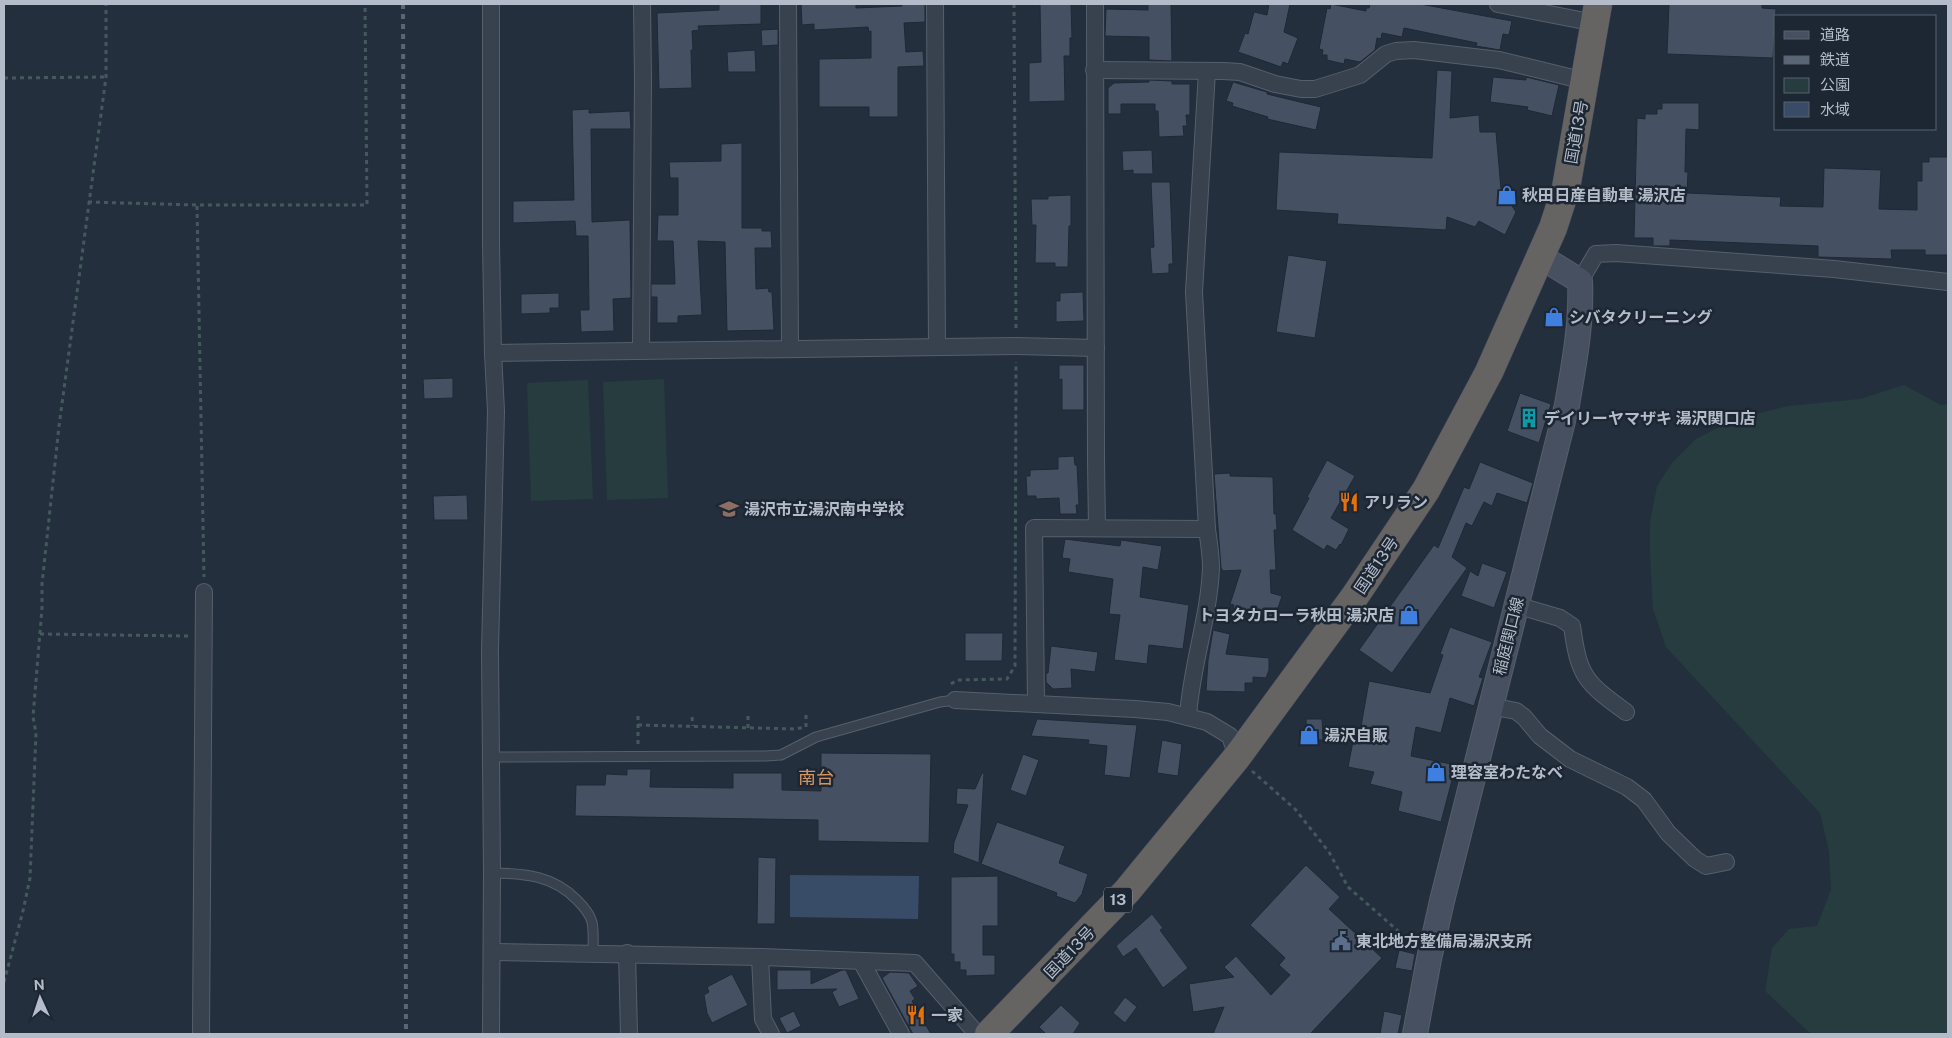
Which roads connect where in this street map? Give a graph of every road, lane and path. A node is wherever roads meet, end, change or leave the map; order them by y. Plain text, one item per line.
1 (106, 4) edge
2 (365, 4) edge
3 (491, 4) edge
4 (642, 4) edge
5 (788, 4) edge
6 (935, 4) edge
7 (1014, 4) edge
8 (1095, 4) edge
9 (1498, 4) edge
10 (1596, 13) edge
11 (1094, 70) junction
12 (1207, 71) junction
13 (106, 77) junction
14 (4, 78) edge
15 (1585, 81) junction
16 (88, 202) junction
17 (197, 206) junction
18 (1541, 257) junction
19 (1580, 281) junction
20 (1948, 282) edge
21 (937, 346) junction
22 (1016, 346) junction
23 (790, 348) junction
24 (1096, 348) junction
25 (641, 349) junction
26 (493, 352) junction
27 (1097, 528) junction
28 (1207, 529) junction
29 (204, 592) joint
30 (1516, 606) junction
31 (40, 634) junction
32 (204, 636) junction
33 (952, 693) junction
34 (1036, 704) junction
35 (1490, 706) junction
36 (1626, 712) dead end
37 (806, 715) dead end
38 (748, 716) dead end
39 (692, 717) dead end
40 (1188, 717) junction
41 (638, 725) dead end
42 (693, 726) junction
43 (812, 726) dead end
44 (806, 727) junction
45 (748, 728) junction
46 (492, 757) junction
47 (1236, 757) junction
48 (1726, 862) dead end
49 (492, 873) junction
50 (493, 952) junction
51 (593, 953) junction
52 (627, 953) junction
53 (760, 957) junction
54 (1429, 959) junction
55 (861, 961) junction
56 (4, 982) edge
57 (990, 1033) edge
58 (201, 1034) edge
59 (491, 1034) edge
60 (629, 1034) edge
61 (771, 1034) edge
62 (901, 1034) edge
63 (1415, 1034) edge

1 - 13 path
2 - 17 path
3 - 26 street
4 - 25 street
5 - 23 street
6 - 21 street
7 - 22 path
8 - 11 street
9 - 10 street
10 - 15 highway, 国道13号 / 13
11 - 12 street
11 - 24 street
12 - 15 street
12 - 28 street
13 - 14 path
13 - 16 path
15 - 18 highway, 国道13号 / 13
16 - 17 path
16 - 31 path
17 - 29 path
18 - 19 main road
18 - 47 highway, 国道13号 / 13
19 - 20 street
19 - 30 main road, 稲庭関口線
21 - 22 street
21 - 23 street
22 - 24 street
22 - 33 path
23 - 25 street
24 - 27 street
25 - 26 street
26 - 46 street
27 - 28 street
27 - 34 street
28 - 40 street
29 - 32 street
30 - 35 main road, 稲庭関口線
30 - 36 street
31 - 32 path
31 - 56 path
32 - 58 street
33 - 34 street
33 - 46 lane
34 - 40 street
35 - 48 street
35 - 54 main road, 稲庭関口線
37 - 44 path
38 - 45 path
39 - 42 path
40 - 47 street
41 - 42 path
42 - 45 path
43 - 44 path
44 - 45 path
46 - 49 street
47 - 54 path
47 - 57 highway, 国道13号 / 13
49 - 50 street
49 - 51 lane
50 - 51 street
50 - 59 street
51 - 52 street
52 - 53 street
52 - 60 street
53 - 55 street
53 - 61 street
54 - 63 main road, 稲庭関口線
55 - 57 street
55 - 62 street

